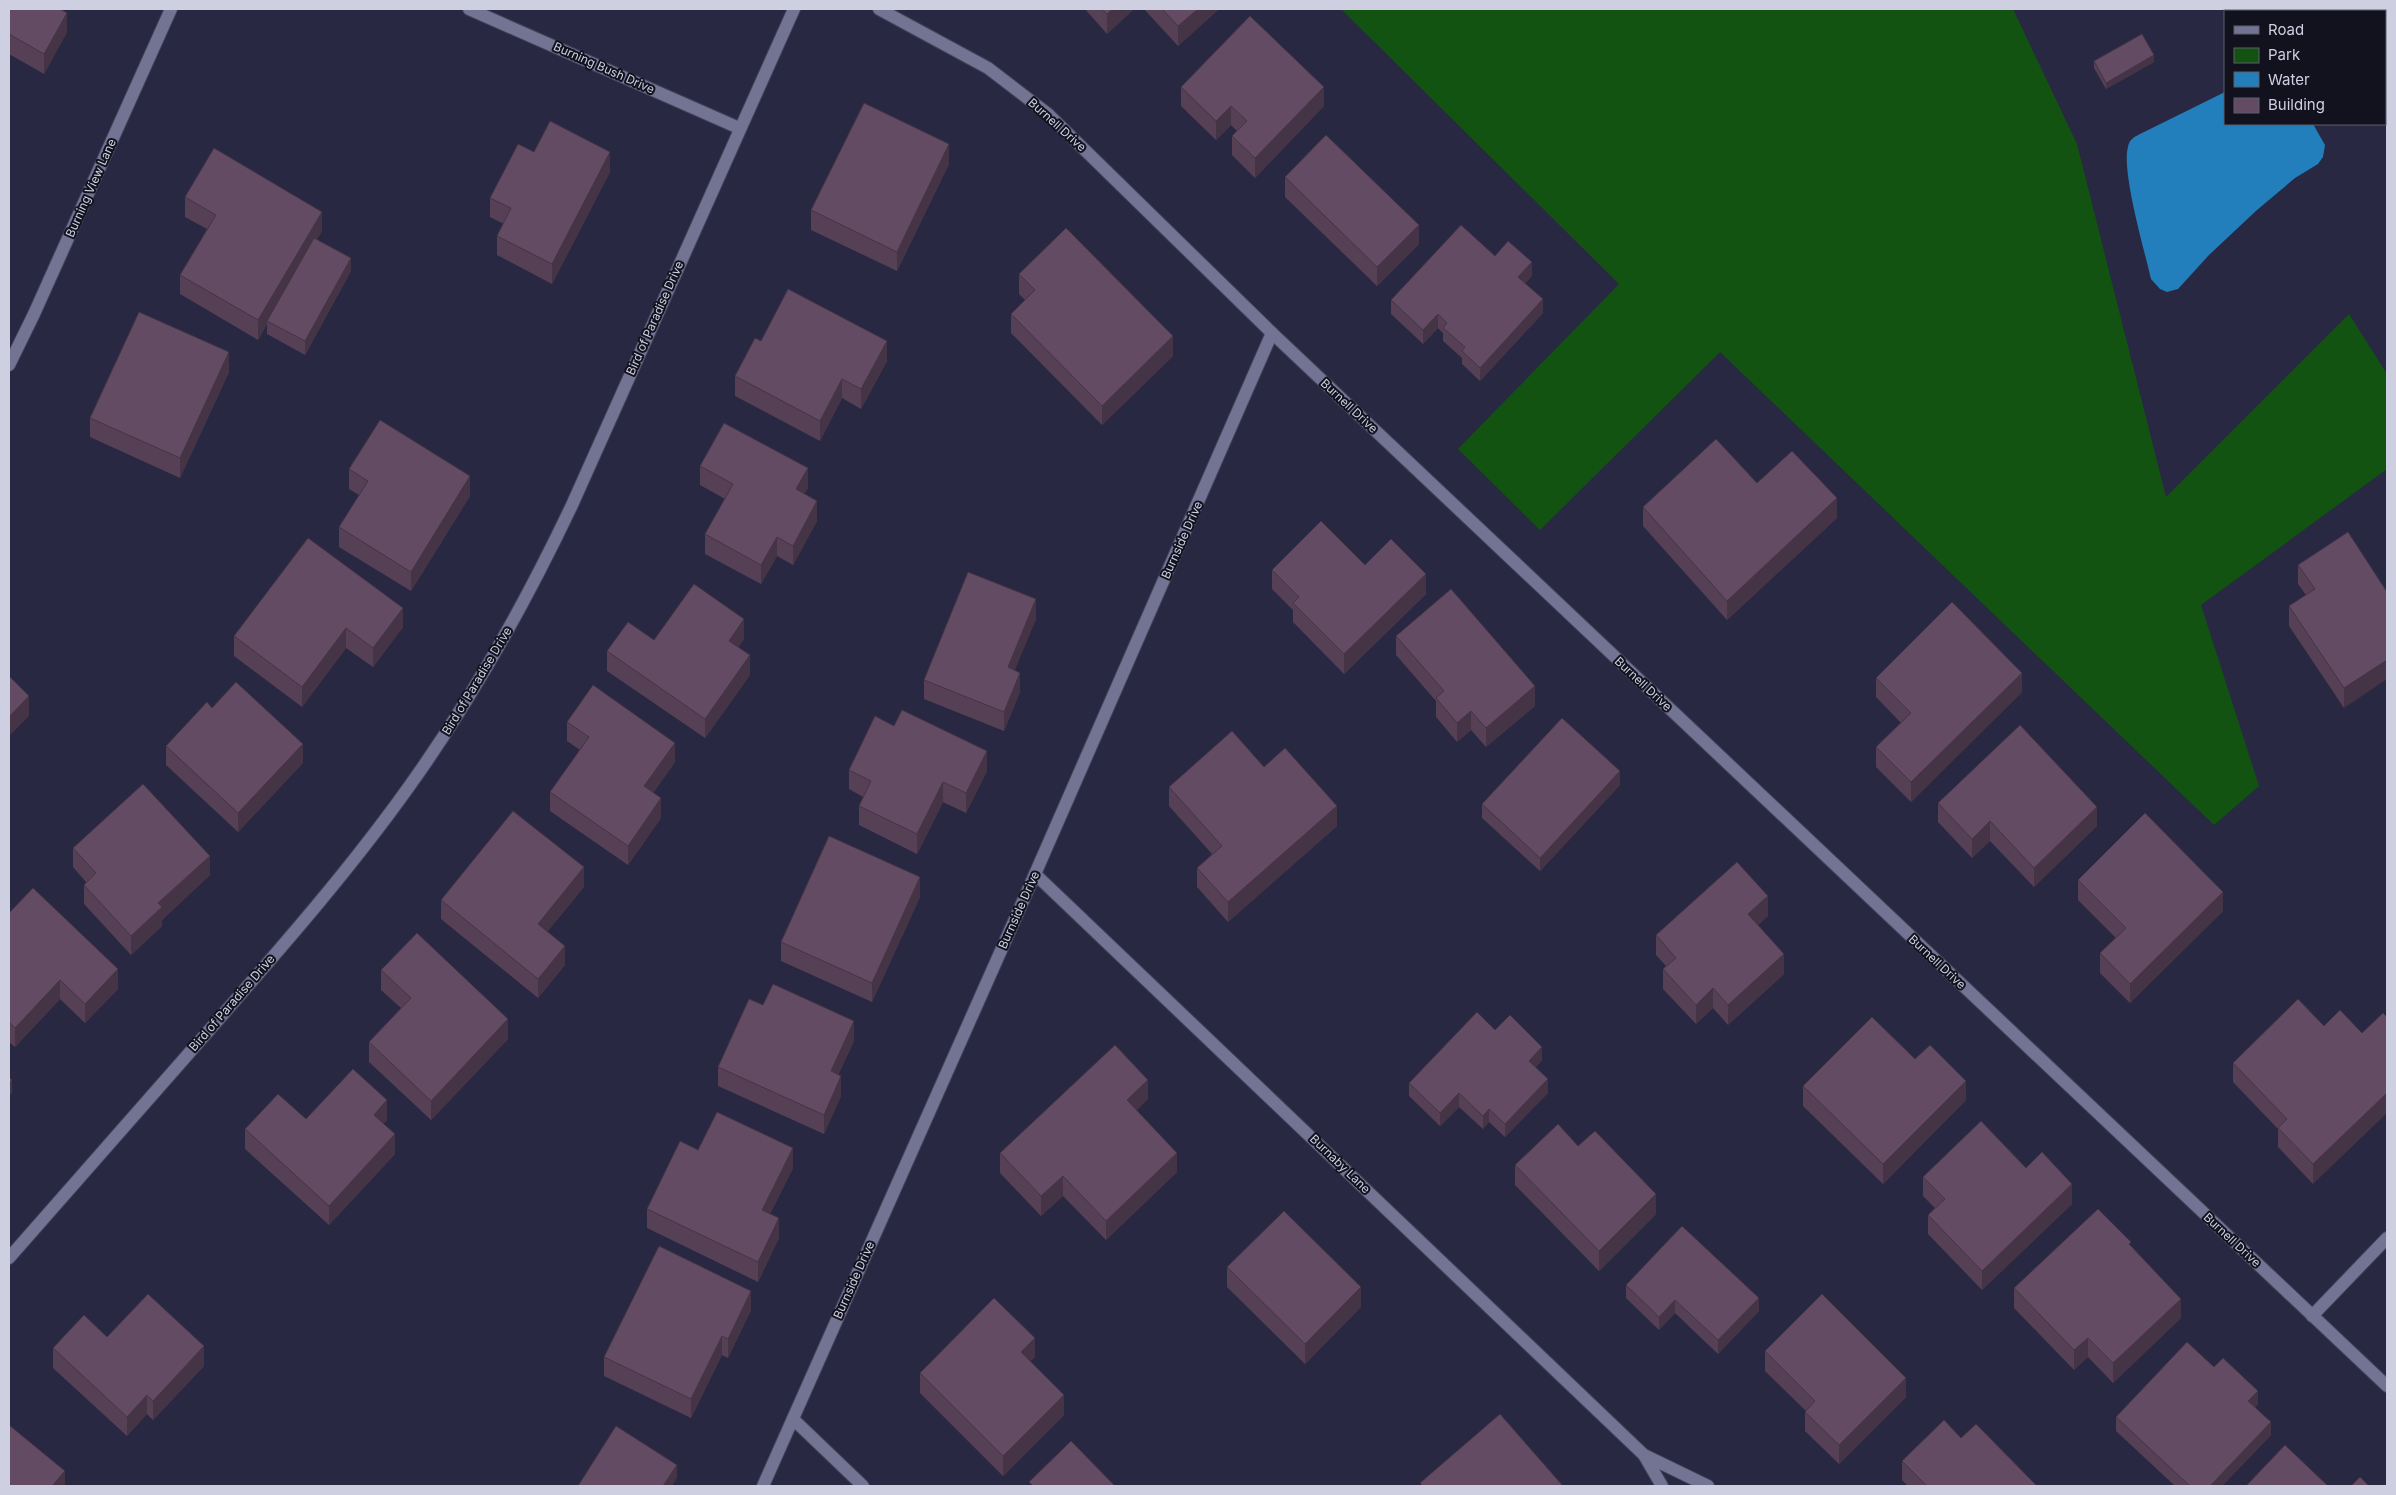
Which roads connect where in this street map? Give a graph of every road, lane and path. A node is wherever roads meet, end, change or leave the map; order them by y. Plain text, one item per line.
1 (171, 9) edge
2 (469, 9) edge
3 (794, 9) edge
4 (879, 9) edge
5 (739, 128) junction
6 (1272, 333) junction
7 (9, 366) edge
8 (1035, 874) junction
9 (2387, 1238) edge
10 (9, 1258) edge
11 (2312, 1316) junction
12 (2387, 1386) edge
13 (792, 1419) junction
14 (1644, 1455) junction
15 (763, 1486) edge
16 (863, 1486) edge
17 (1662, 1486) edge
18 (1708, 1486) edge

1 - 7 street, Burning View Lane
2 - 5 street, Burning Bush Drive
3 - 5 street, Bird of Paradise Drive
4 - 6 street, Burnell Drive
5 - 10 street, Bird of Paradise Drive
6 - 8 street, Burnside Drive
6 - 11 street, Burnell Drive
8 - 13 street, Burnside Drive
8 - 14 street, Burnaby Lane
9 - 11 street
11 - 12 street, Burnell Drive
13 - 15 street, Burnside Drive
13 - 16 street
14 - 17 street, Burnaby Lane
14 - 18 street, Burnaby Lane

